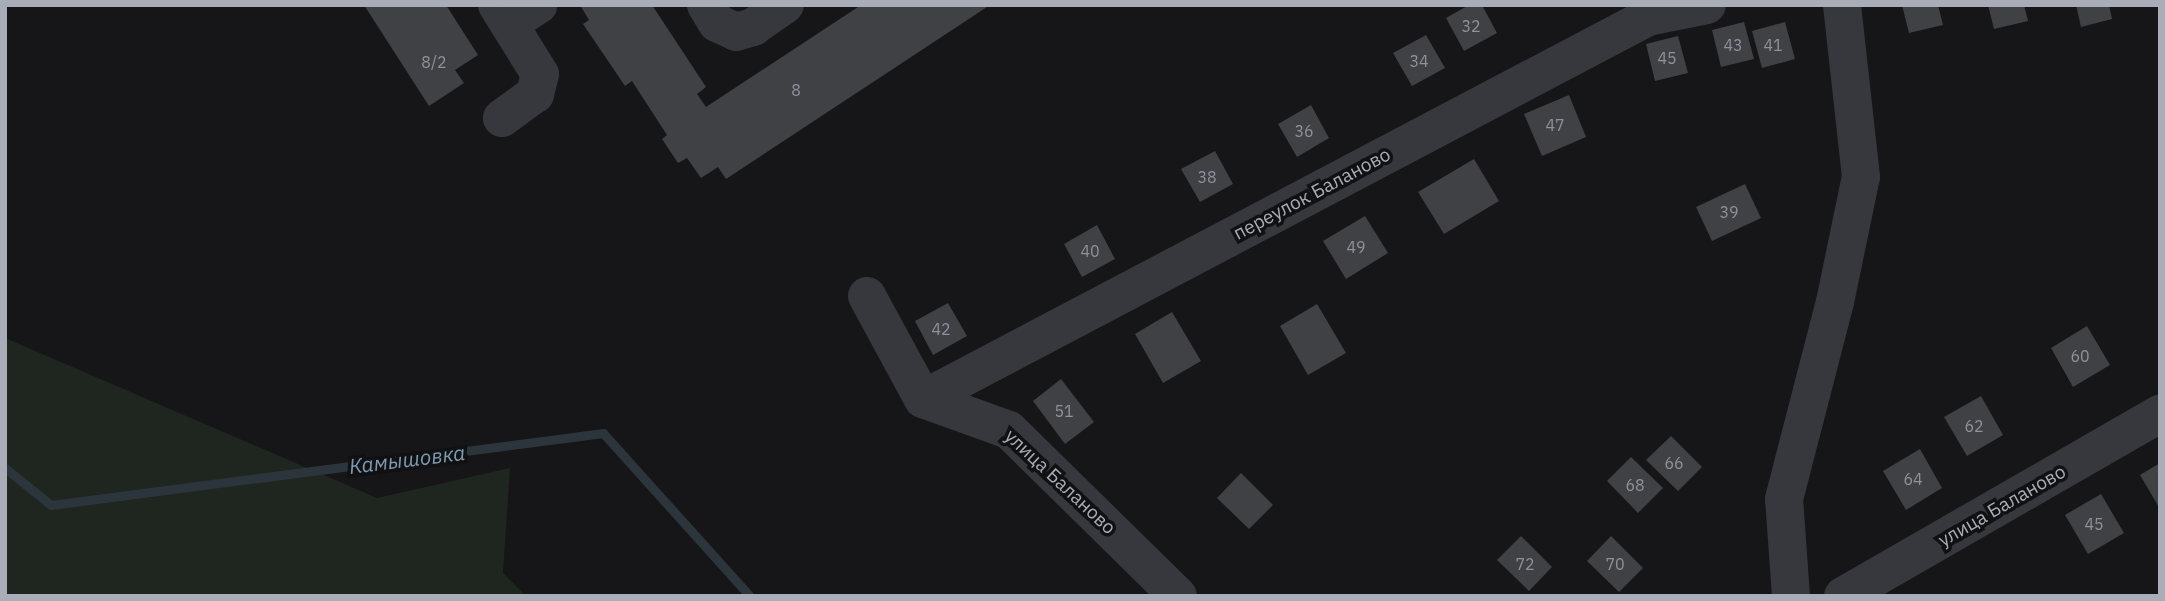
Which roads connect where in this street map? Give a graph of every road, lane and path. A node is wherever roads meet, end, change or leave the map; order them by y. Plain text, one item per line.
1 (706, 5) edge
2 (785, 5) edge
3 (1707, 5) edge
4 (1842, 5) edge
5 (515, 11) edge
6 (502, 118) dead end
7 (867, 296) dead end
8 (923, 399) junction
9 (2160, 414) edge
10 (1178, 596) edge
11 (1791, 596) edge
12 (1843, 596) edge

1 - 2 street
3 - 8 street, переулок Баланово
4 - 11 street
5 - 6 street
7 - 8 street
8 - 10 street, улица Баланово
9 - 12 street, улица Баланово

